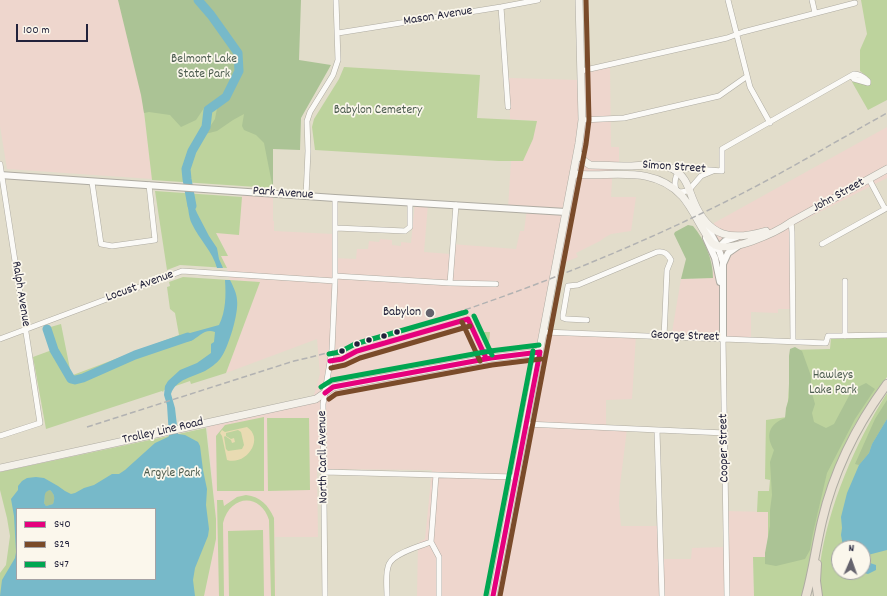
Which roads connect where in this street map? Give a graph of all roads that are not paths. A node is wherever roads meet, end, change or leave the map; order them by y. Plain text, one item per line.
1 (336, 0) edge
2 (538, 0) edge
3 (579, 0) edge
4 (728, 0) edge
5 (812, 0) edge
6 (855, 3) dead end
7 (502, 8) junction
8 (815, 13) junction
9 (338, 33) junction
10 (736, 34) junction
11 (581, 71) junction
12 (852, 76) dead end
13 (746, 77) junction
14 (508, 106) dead end
15 (582, 120) junction
16 (770, 123) junction
17 (578, 153) junction
18 (0, 164) edge
19 (626, 166) junction
20 (669, 167) joint
21 (887, 169) edge
22 (680, 170) junction
23 (713, 171) junction
24 (574, 172) junction
25 (1, 175) edge
26 (869, 179) junction
27 (92, 182) junction
28 (149, 185) junction
29 (690, 189) junction
30 (676, 190) junction
31 (306, 196) junction
32 (336, 198) junction
33 (410, 202) junction
34 (456, 205) junction
35 (886, 209) edge
36 (566, 212) junction
37 (703, 219) junction
38 (791, 222) junction
39 (336, 228) junction
40 (703, 231) junction
41 (737, 237) junction
42 (740, 244) junction
43 (822, 244) dead end
44 (718, 247) junction
45 (715, 258) junction
46 (723, 266) junction
47 (335, 278) junction
48 (845, 281) dead end
49 (450, 283) junction
50 (496, 284) dead end
51 (723, 299) junction
52 (587, 320) dead end
53 (26, 329) junction
54 (544, 332) junction
55 (887, 335) edge
56 (664, 336) junction
57 (845, 336) junction
58 (0, 339) edge
59 (723, 339) junction
60 (793, 341) junction
61 (540, 352) junction
62 (887, 384) edge
63 (325, 392) junction
64 (526, 424) junction
65 (657, 430) junction
66 (725, 433) junction
67 (0, 436) edge
68 (0, 468) edge
69 (324, 472) junction
70 (436, 475) junction
71 (515, 477) junction
72 (431, 542) junction
73 (325, 596) edge
74 (387, 596) edge
75 (439, 596) edge
76 (493, 596) edge
77 (662, 596) edge
78 (727, 596) edge
79 (806, 596) edge
80 (818, 596) edge

1 - 9 street
2 - 7 street, Mason Avenue
3 - 11 main road
4 - 10 street
5 - 8 street
6 - 8 street
7 - 9 street, Mason Avenue
7 - 14 street
8 - 10 street
9 - 31 street
10 - 11 street
10 - 13 street
11 - 15 main road
12 - 16 street
13 - 15 street
13 - 16 street
15 - 17 main road
16 - 23 street, Simon Street
17 - 19 main road, Simon Street
17 - 24 main road
18 - 25 street, Ralph Avenue
19 - 20 main road, Simon Street
19 - 24 main road, Simon Street
20 - 22 main road, Cooper Street
21 - 26 main road, John Street
22 - 23 street, Simon Street
22 - 29 main road, Cooper Street
22 - 30 street
23 - 29 street
24 - 30 main road, Simon Street
24 - 36 main road
25 - 27 street, Park Avenue
25 - 53 street, Ralph Avenue
26 - 35 street
26 - 38 main road, John Street
27 - 28 street, Park Avenue
27 - 28 street
28 - 31 street, Park Avenue
29 - 30 street
29 - 37 main road, Cooper Street
30 - 40 main road
31 - 32 street, Park Avenue
32 - 33 street, Park Avenue
32 - 39 street, North Carll Avenue
33 - 34 street, Park Avenue
33 - 39 street
34 - 36 street, Park Avenue
34 - 49 street
35 - 43 street
36 - 54 main road
37 - 41 main road, John Street
37 - 44 street, Cooper Street
38 - 41 main road, John Street
38 - 42 main road, John Street
38 - 60 street
39 - 47 street, North Carll Avenue
40 - 44 main road
40 - 45 street, Cooper Street
41 - 44 street, John Street
42 - 44 main road, John Street
42 - 46 street, John Street
44 - 45 street
44 - 46 street, Cooper Street
45 - 51 street, Cooper Street
46 - 51 street, Cooper Street
47 - 49 street, Locust Avenue
47 - 53 street, Locust Avenue
47 - 63 street, North Carll Avenue
48 - 57 street
49 - 50 street, Locust Avenue
51 - 59 street, Cooper Street
52 - 56 street
53 - 58 street, Locust Avenue
53 - 67 street, Ralph Avenue
54 - 56 street, George Street
54 - 61 main road
55 - 57 street
56 - 59 street, George Street
57 - 60 street, George Street
59 - 60 street, George Street
59 - 66 street, Cooper Street
61 - 63 main road, Trolley Line Road
61 - 64 main road
62 - 79 main road
62 - 80 main road
63 - 68 main road, Trolley Line Road
63 - 69 street, North Carll Avenue
64 - 65 street
64 - 71 main road
65 - 66 street
65 - 77 street
66 - 78 street, Cooper Street
69 - 70 street
69 - 73 street, North Carll Avenue
70 - 71 street
70 - 72 street
71 - 76 main road
72 - 74 street
72 - 75 street

